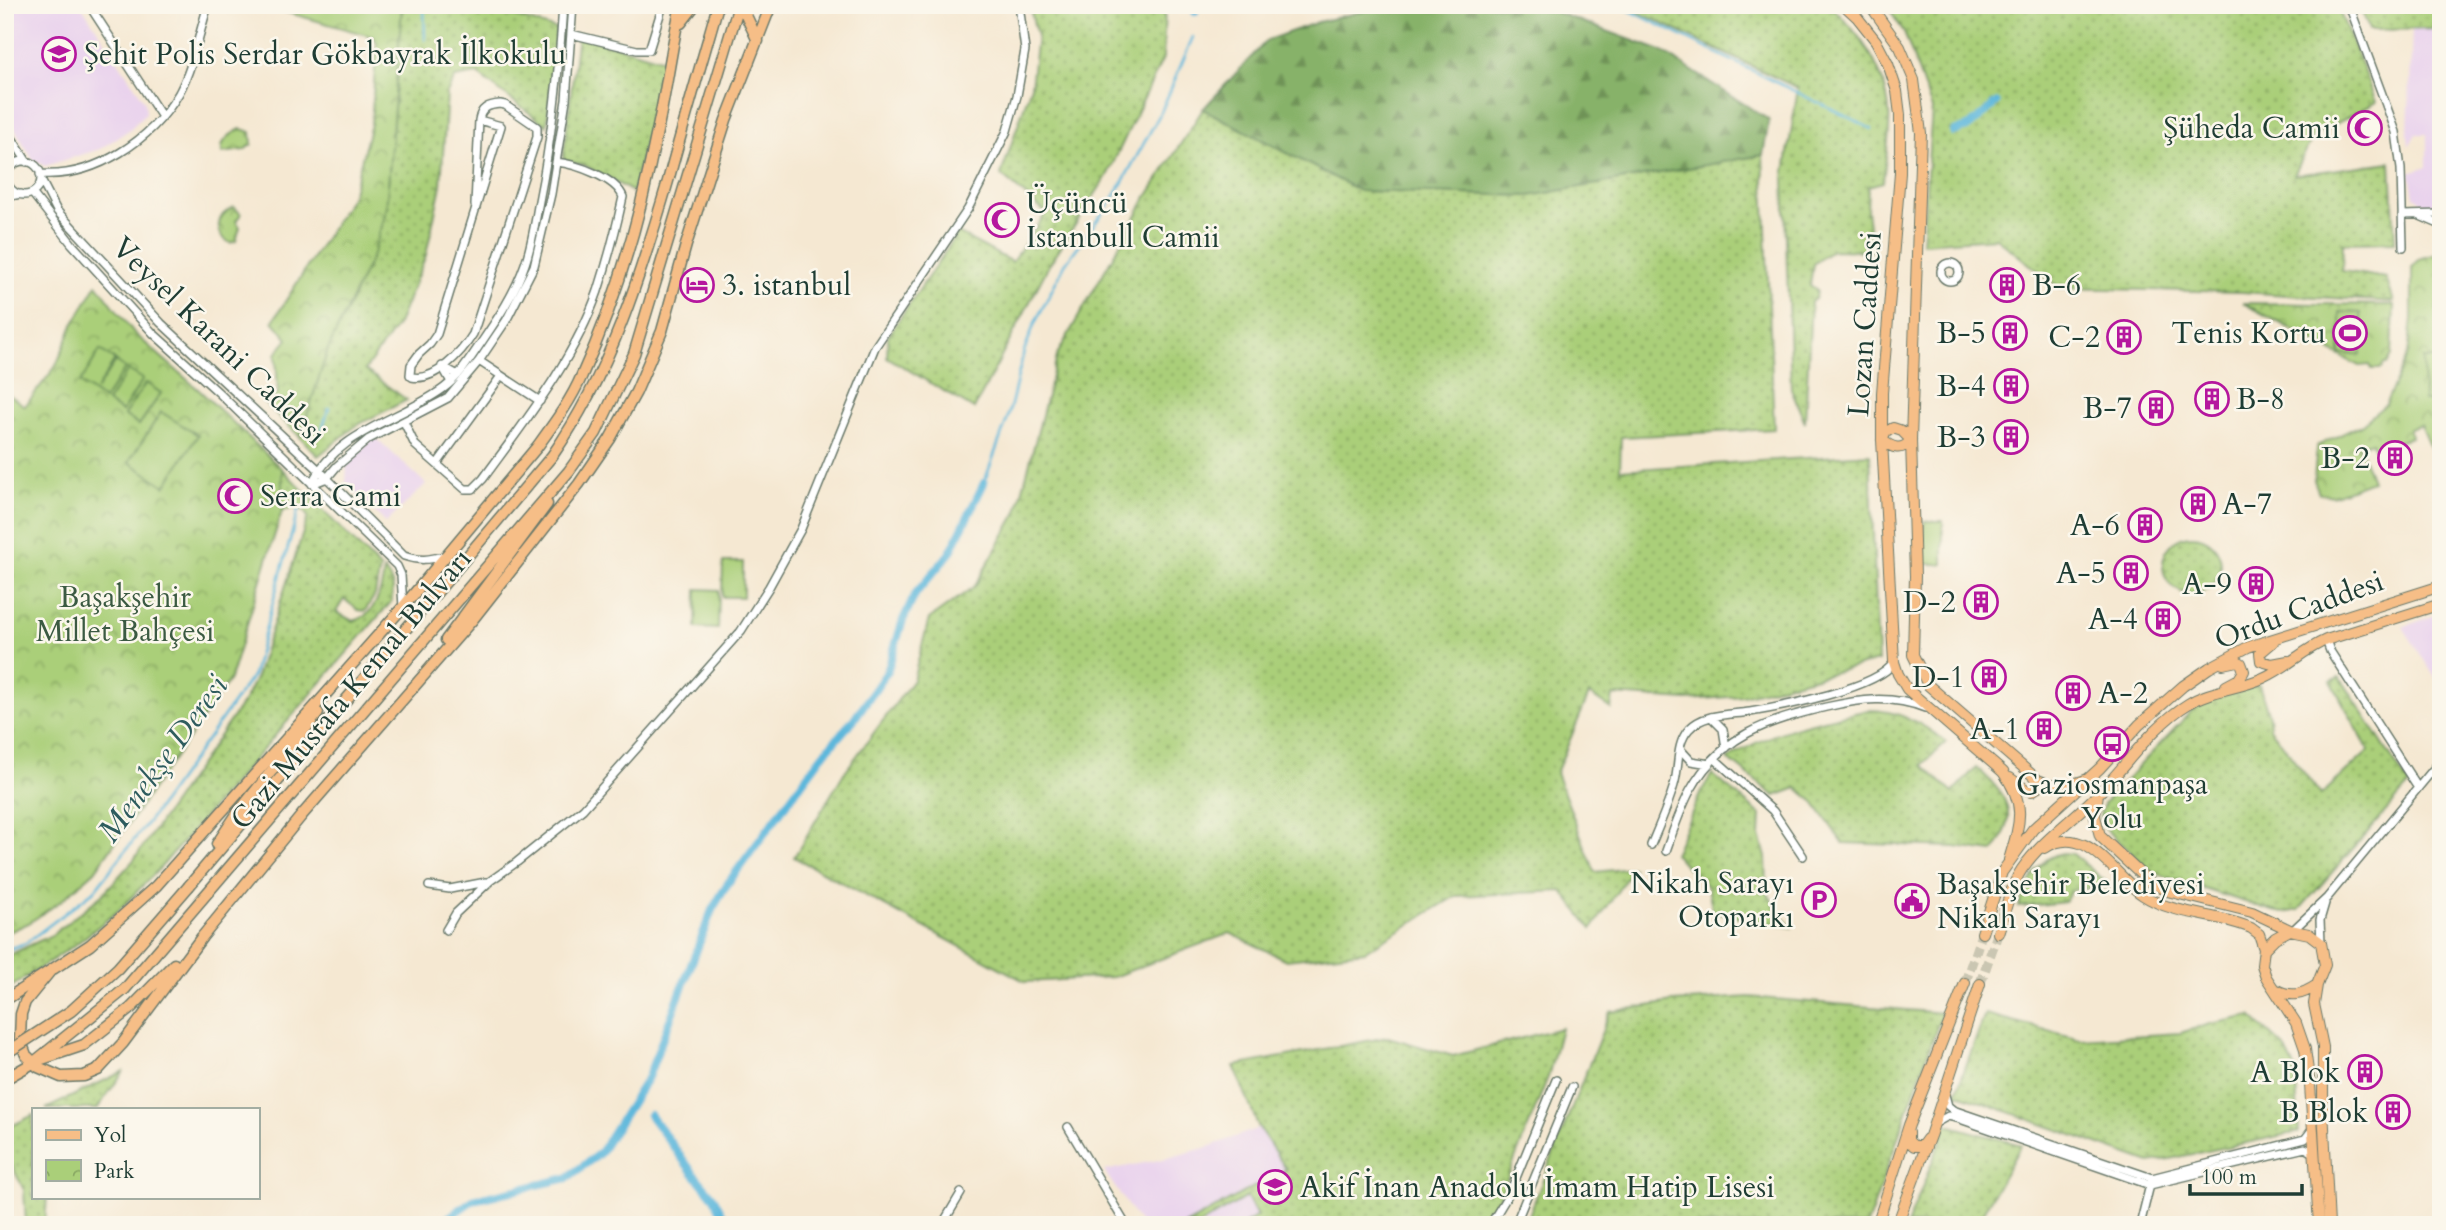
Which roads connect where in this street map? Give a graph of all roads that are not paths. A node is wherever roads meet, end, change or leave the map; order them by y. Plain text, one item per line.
1 (89, 5) edge
2 (208, 5) edge
3 (563, 5) edge
4 (573, 5) edge
5 (663, 5) edge
6 (681, 5) edge
7 (695, 5) edge
8 (718, 5) edge
9 (740, 5) edge
10 (771, 5) edge
11 (1019, 5) edge
12 (1870, 5) edge
13 (2350, 5) edge
14 (1847, 7) edge
15 (675, 31) junction
16 (571, 34) junction
17 (758, 41) junction
18 (162, 117) junction
19 (479, 120) junction
20 (5, 127) edge
21 (5, 151) edge
22 (27, 162) junction
23 (556, 162) junction
24 (13, 165) junction
25 (7, 175) edge
26 (41, 177) junction
27 (32, 193) junction
28 (21, 194) junction
29 (5, 197) edge
30 (475, 212) junction
31 (2402, 215) junction
32 (2441, 215) edge
33 (2419, 216) junction
34 (2441, 225) edge
35 (2403, 247) dead end
36 (479, 362) junction
37 (442, 366) junction
38 (458, 375) junction
39 (501, 376) junction
40 (451, 382) junction
41 (540, 401) junction
42 (404, 422) junction
43 (1882, 440) junction
44 (1911, 440) junction
45 (437, 464) junction
46 (319, 470) junction
47 (569, 471) junction
48 (327, 478) junction
49 (312, 484) junction
50 (446, 556) junction
51 (2441, 586) edge
52 (2441, 604) edge
53 (403, 607) junction
54 (2293, 632) junction
55 (2326, 640) junction
56 (2292, 660) junction
57 (1894, 662) junction
58 (2209, 668) junction
59 (409, 691) junction
60 (2202, 696) junction
61 (1929, 709) junction
62 (1711, 717) junction
63 (1679, 748) junction
64 (1726, 748) junction
65 (2441, 760) edge
66 (1713, 761) junction
67 (2003, 772) junction
68 (2090, 778) junction
69 (2038, 780) junction
70 (2418, 788) junction
71 (2098, 794) junction
72 (1651, 845) dead end
73 (1666, 851) dead end
74 (1803, 856) dead end
75 (2009, 860) junction
76 (2029, 862) junction
77 (489, 881) junction
78 (189, 886) junction
79 (429, 886) dead end
80 (2327, 898) junction
81 (446, 930) dead end
82 (2292, 930) junction
83 (1982, 933) tunnel mouth
84 (1998, 933) tunnel mouth
85 (202, 937) junction
86 (2321, 943) junction
87 (2264, 949) junction
88 (51, 970) junction
89 (1965, 983) tunnel mouth
90 (1980, 984) tunnel mouth
91 (2317, 985) junction
92 (2274, 989) junction
93 (5, 1000) edge
94 (5, 1054) edge
95 (33, 1063) junction
96 (5, 1079) edge
97 (1556, 1080) dead end
98 (1572, 1087) dead end
99 (1944, 1092) junction
100 (1909, 1125) junction
101 (1068, 1127) dead end
102 (1932, 1128) junction
103 (2312, 1130) junction
104 (2314, 1153) junction
105 (2151, 1182) junction
106 (961, 1193) dead end
107 (942, 1225) edge
108 (1126, 1225) edge
109 (1490, 1225) edge
110 (1515, 1225) edge
111 (1877, 1225) edge
112 (1897, 1225) edge
113 (2140, 1225) edge
114 (2319, 1225) edge
115 (2329, 1225) edge

1 - 18 street
2 - 18 street
3 - 38 street
4 - 16 street
5 - 16 street
6 - 15 highway
7 - 15 highway
8 - 78 highway, Gazi Mustafa Kemal Bulvarı
9 - 17 highway
9 - 47 highway, Gazi Mustafa Kemal Bulvarı
10 - 17 highway
11 - 77 street
12 - 44 main road, Lozan Caddesi
13 - 31 street
14 - 43 main road, Lozan Caddesi
15 - 50 highway
16 - 23 street
17 - 59 highway
18 - 26 street
19 - 30 street
19 - 30 street
19 - 37 street
20 - 22 street
21 - 24 street
22 - 24 street
22 - 26 street
23 - 36 street
23 - 41 street
24 - 25 street
25 - 28 street
26 - 27 street
26 - 46 street, Veysel Karani Caddesi
27 - 28 street
27 - 49 street, Veysel Karani Caddesi
28 - 29 street
30 - 37 street
31 - 33 street
31 - 35 street
32 - 33 street
33 - 34 street
36 - 39 street
36 - 42 street
37 - 38 street
37 - 40 street
38 - 40 street
39 - 41 street
39 - 45 street
40 - 46 street
41 - 45 street
42 - 45 street
42 - 48 street
43 - 44 main road
43 - 44 main road
43 - 57 main road, Lozan Caddesi
44 - 69 main road, Lozan Caddesi
46 - 48 street, Veysel Karani Caddesi
46 - 49 street
47 - 59 highway
47 - 95 highway, Gazi Mustafa Kemal Bulvarı
48 - 49 street
48 - 50 street, Veysel Karani Caddesi
49 - 53 street, Veysel Karani Caddesi
50 - 53 highway
51 - 54 main road, Ordu Caddesi
52 - 55 main road, Ordu Caddesi
53 - 78 highway
53 - 88 highway
54 - 56 main road
54 - 58 main road, Ordu Caddesi
55 - 56 main road, Ordu Caddesi
55 - 70 street
56 - 60 main road, Ordu Caddesi
57 - 61 main road
57 - 62 street
58 - 60 main road
58 - 68 main road, Ordu Caddesi
59 - 85 highway
60 - 71 main road, Ordu Caddesi
61 - 64 street
61 - 67 main road
62 - 63 street
62 - 64 street
63 - 66 street
63 - 72 street
64 - 66 street
65 - 70 street
66 - 73 street
66 - 74 street
67 - 69 main road
67 - 75 main road
68 - 69 main road
68 - 75 main road, Ordu Caddesi
70 - 80 street
71 - 76 main road, Ordu Caddesi
71 - 82 main road
75 - 83 main road
76 - 84 main road
76 - 87 main road
77 - 79 street
77 - 81 street
78 - 94 highway, Gazi Mustafa Kemal Bulvarı, bridge
80 - 82 street
80 - 86 street
82 - 86 main road
82 - 87 main road
85 - 95 highway
85 - 95 highway
86 - 91 main road
87 - 92 main road
88 - 93 highway
88 - 95 highway
89 - 100 main road
90 - 99 main road
91 - 92 main road
91 - 115 main road
92 - 103 main road
95 - 96 highway, Gazi Mustafa Kemal Bulvarı
97 - 109 street
98 - 110 street
99 - 102 main road
99 - 105 street
100 - 102 main road
100 - 111 main road
101 - 108 street
102 - 105 street
102 - 112 main road
103 - 104 main road
103 - 105 street
104 - 105 street
104 - 114 main road
105 - 113 street
106 - 107 street

